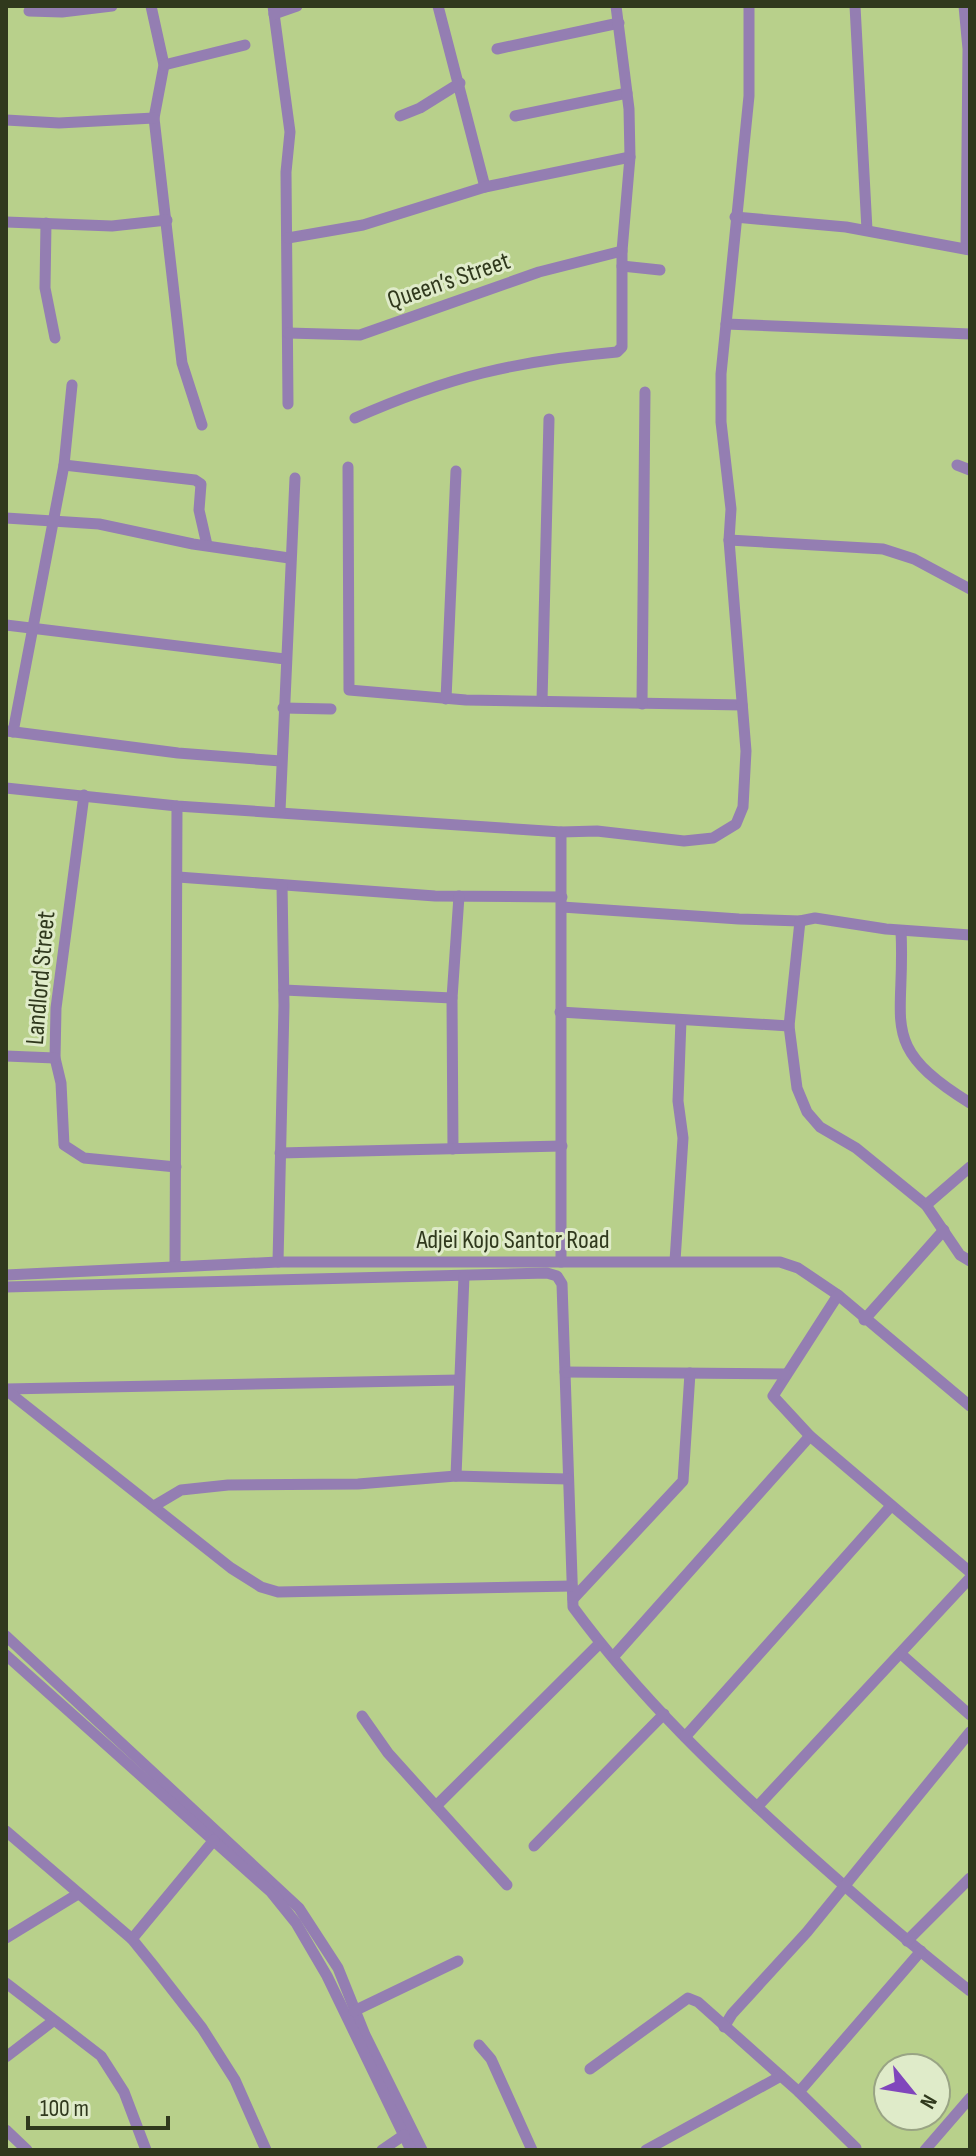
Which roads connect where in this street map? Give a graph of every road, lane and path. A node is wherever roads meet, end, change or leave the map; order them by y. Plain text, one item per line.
1 (112, 6) edge
2 (151, 6) edge
3 (297, 6) edge
4 (438, 6) edge
5 (616, 6) edge
6 (749, 6) edge
7 (855, 6) edge
8 (964, 6) edge
9 (273, 10) edge
10 (29, 11) dead end
11 (619, 23) junction
12 (245, 45) dead end
13 (497, 49) dead end
14 (164, 65) junction
15 (460, 83) junction
16 (627, 93) junction
17 (400, 116) dead end
18 (515, 116) dead end
19 (154, 118) junction
20 (6, 120) edge
21 (630, 157) junction
22 (485, 187) junction
23 (735, 217) junction
24 (167, 220) junction
25 (6, 222) edge
26 (46, 223) junction
27 (867, 230) junction
28 (288, 238) junction
29 (968, 249) edge
30 (622, 251) junction
31 (622, 266) junction
32 (660, 270) dead end
33 (726, 324) junction
34 (288, 333) junction
35 (970, 334) edge
36 (55, 338) dead end
37 (72, 385) dead end
38 (645, 392) dead end
39 (288, 404) dead end
40 (355, 418) dead end
41 (549, 419) dead end
42 (202, 425) dead end
43 (64, 465) junction
44 (957, 465) dead end
45 (348, 467) dead end
46 (970, 470) edge
47 (456, 471) dead end
48 (295, 478) dead end
49 (6, 518) edge
50 (52, 520) junction
51 (729, 540) junction
52 (207, 545) junction
53 (289, 558) junction
54 (970, 589) edge
55 (6, 625) edge
56 (33, 628) junction
57 (285, 659) junction
58 (446, 699) junction
59 (542, 701) junction
60 (642, 704) junction
61 (742, 705) junction
62 (283, 708) junction
63 (331, 709) dead end
64 (9, 731) edge
65 (281, 761) junction
66 (6, 788) edge
67 (84, 795) junction
68 (177, 806) junction
69 (280, 811) junction
70 (561, 832) junction
71 (178, 877) junction
72 (282, 885) junction
73 (459, 896) junction
74 (562, 902) junction
75 (800, 921) junction
76 (901, 931) junction
77 (970, 935) edge
78 (284, 990) junction
79 (452, 998) junction
80 (560, 1012) junction
81 (681, 1020) junction
82 (789, 1026) junction
83 (6, 1056) edge
84 (55, 1058) junction
85 (970, 1103) edge
86 (562, 1146) junction
87 (453, 1149) junction
88 (280, 1153) junction
89 (176, 1167) junction
90 (970, 1167) edge
91 (926, 1205) junction
92 (944, 1230) junction
93 (675, 1261) junction
94 (970, 1261) edge
95 (278, 1262) junction
96 (561, 1262) junction
97 (175, 1266) junction
98 (6, 1275) edge
99 (464, 1276) junction
100 (6, 1287) edge
101 (838, 1295) junction
102 (864, 1320) junction
103 (565, 1372) junction
104 (690, 1373) junction
105 (786, 1374) junction
106 (459, 1380) junction
107 (6, 1390) edge
108 (970, 1406) edge
109 (810, 1436) junction
110 (456, 1476) junction
111 (568, 1479) junction
112 (154, 1506) junction
113 (891, 1506) junction
114 (970, 1575) edge
115 (572, 1586) junction
116 (573, 1599) junction
117 (6, 1636) edge
118 (600, 1643) junction
119 (901, 1654) junction
120 (6, 1655) edge
121 (614, 1656) junction
122 (664, 1714) junction
123 (970, 1715) edge
124 (362, 1716) dead end
125 (970, 1732) edge
126 (685, 1737) junction
127 (436, 1806) junction
128 (757, 1807) junction
129 (6, 1831) edge
130 (214, 1840) junction
131 (534, 1846) dead end
132 (970, 1878) edge
133 (507, 1885) dead end
134 (844, 1885) junction
135 (78, 1894) junction
136 (6, 1938) edge
137 (132, 1939) junction
138 (907, 1941) junction
139 (921, 1951) junction
140 (458, 1961) dead end
141 (6, 1983) edge
142 (970, 1991) edge
143 (354, 2011) junction
144 (53, 2021) junction
145 (724, 2027) junction
146 (479, 2045) dead end
147 (6, 2057) edge
148 (590, 2069) dead end
149 (781, 2076) junction
150 (799, 2092) junction
151 (970, 2098) edge
152 (6, 2130) edge
153 (404, 2135) junction
154 (856, 2149) edge
155 (27, 2150) edge
156 (146, 2150) edge
157 (266, 2150) edge
158 (382, 2150) edge
159 (411, 2150) edge
160 (422, 2150) edge
161 (532, 2150) edge
162 (646, 2150) edge
163 (925, 2150) edge

1 - 10 street
2 - 14 street
3 - 9 street
4 - 15 street
5 - 11 street
6 - 23 street
7 - 27 street
8 - 29 street
9 - 28 street
11 - 13 street
11 - 16 street
12 - 14 street
14 - 19 street
15 - 17 street
15 - 22 street
16 - 18 street
16 - 21 street
19 - 20 street
19 - 24 street
21 - 22 street
21 - 30 street
22 - 28 street
23 - 27 street
23 - 33 street
24 - 26 street
24 - 42 street
25 - 26 street
26 - 36 street
27 - 29 street
28 - 34 street
30 - 31 street
30 - 34 street, Queen’s Street
31 - 32 street
31 - 40 street
33 - 35 street
33 - 51 street
34 - 39 street
37 - 43 street
38 - 60 street
41 - 59 street
43 - 50 street
43 - 52 street
44 - 46 street
45 - 58 street
47 - 58 street
48 - 53 street
49 - 50 street
50 - 52 street
50 - 56 street
51 - 54 street
51 - 61 street
52 - 53 street
53 - 57 street
55 - 56 street
56 - 57 street
56 - 64 street
57 - 62 street
58 - 59 street
59 - 60 street
60 - 61 street
61 - 70 street
62 - 63 street
62 - 65 street
64 - 65 street
65 - 69 street
66 - 67 street
67 - 68 street
67 - 84 street, Landlord Street
68 - 69 street
68 - 71 street
69 - 70 street
70 - 74 street
71 - 72 street
71 - 89 street
72 - 73 street
72 - 78 street
73 - 74 street
73 - 79 street
74 - 75 street
74 - 80 street
75 - 76 street
75 - 82 street
76 - 77 street
76 - 85 street
78 - 79 street
78 - 88 street
79 - 87 street
80 - 81 street
80 - 86 street
81 - 82 street
81 - 93 street
82 - 91 street
83 - 84 street
84 - 89 street, Landlord Street
86 - 87 street
86 - 96 street
87 - 88 street
88 - 95 street
89 - 97 street
90 - 91 street
91 - 92 street
92 - 94 street
92 - 102 street
93 - 96 street, Adjei Kojo Santor Road
93 - 101 street, Adjei Kojo Santor Road
95 - 96 street, Adjei Kojo Santor Road
95 - 97 street, Adjei Kojo Santor Road
97 - 98 street, Adjei Kojo Santor Road
99 - 100 street
99 - 103 street
99 - 106 street
101 - 102 street, Adjei Kojo Santor Road
101 - 105 street
102 - 108 street, Adjei Kojo Santor Road
103 - 104 street
103 - 111 street
104 - 105 street
104 - 116 street
105 - 109 street
106 - 107 street
106 - 110 street
107 - 112 street
109 - 113 street
109 - 121 street
110 - 111 street
110 - 112 street
111 - 115 street
112 - 115 street
113 - 114 street
113 - 126 street
114 - 119 street
115 - 116 street
116 - 118 street
117 - 143 street
118 - 121 street
118 - 127 street
119 - 123 street
119 - 128 street
120 - 130 street
121 - 122 street
122 - 126 street
122 - 131 street
124 - 127 street
125 - 134 street
126 - 128 street
127 - 133 street
128 - 134 street
129 - 135 street
130 - 137 street
130 - 153 street
132 - 138 street
134 - 138 street
134 - 145 street
135 - 136 street
135 - 137 street
137 - 157 street
138 - 139 street
139 - 142 street
139 - 150 street
140 - 143 street
141 - 144 street
143 - 160 street
144 - 147 street
144 - 156 street
145 - 148 street
145 - 149 street
146 - 161 street
149 - 150 street
149 - 162 street
150 - 154 street
151 - 163 street
152 - 155 street
153 - 158 street
153 - 159 street

